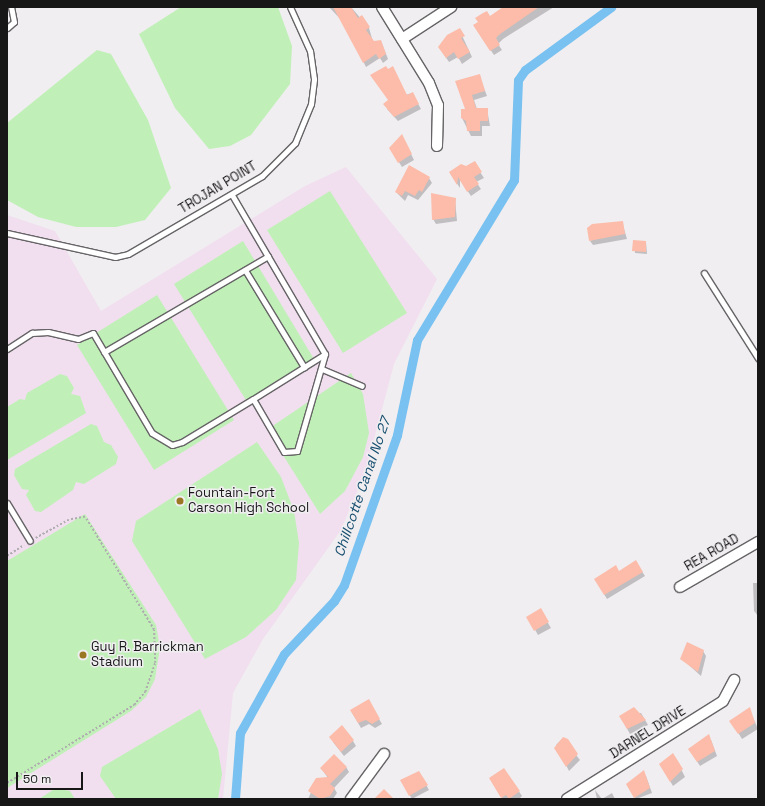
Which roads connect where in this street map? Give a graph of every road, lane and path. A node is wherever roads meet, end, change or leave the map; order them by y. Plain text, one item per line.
1 (11, 7) edge
2 (290, 7) edge
3 (382, 7) edge
4 (451, 7) edge
5 (7, 28) edge
6 (402, 39) junction
7 (437, 146) dead end
8 (232, 195) junction
9 (7, 233) edge
10 (268, 256) junction
11 (245, 270) junction
12 (704, 272) dead end
13 (7, 349) edge
14 (104, 352) junction
15 (325, 354) junction
16 (758, 358) edge
17 (304, 367) junction
18 (322, 369) junction
19 (362, 386) dead end
20 (252, 399) junction
21 (7, 503) edge
22 (30, 541) junction
23 (758, 542) edge
24 (7, 556) edge
25 (680, 587) dead end
26 (734, 680) dead end
27 (384, 754) dead end
28 (7, 783) edge
29 (351, 799) edge
30 (567, 799) edge

1 - 5 lane
2 - 8 lane, TROJAN POINT
3 - 6 street
4 - 6 street
6 - 7 street
8 - 9 lane, TROJAN POINT
8 - 10 lane
10 - 11 lane
10 - 15 lane
11 - 14 lane
11 - 17 lane
12 - 16 lane
13 - 14 lane
14 - 20 lane
15 - 17 lane
15 - 18 lane
17 - 20 lane
18 - 19 lane
18 - 20 lane
21 - 22 lane
22 - 24 path
22 - 28 path
23 - 25 street, REA ROAD
26 - 30 street, DARNEL DRIVE
27 - 29 street

